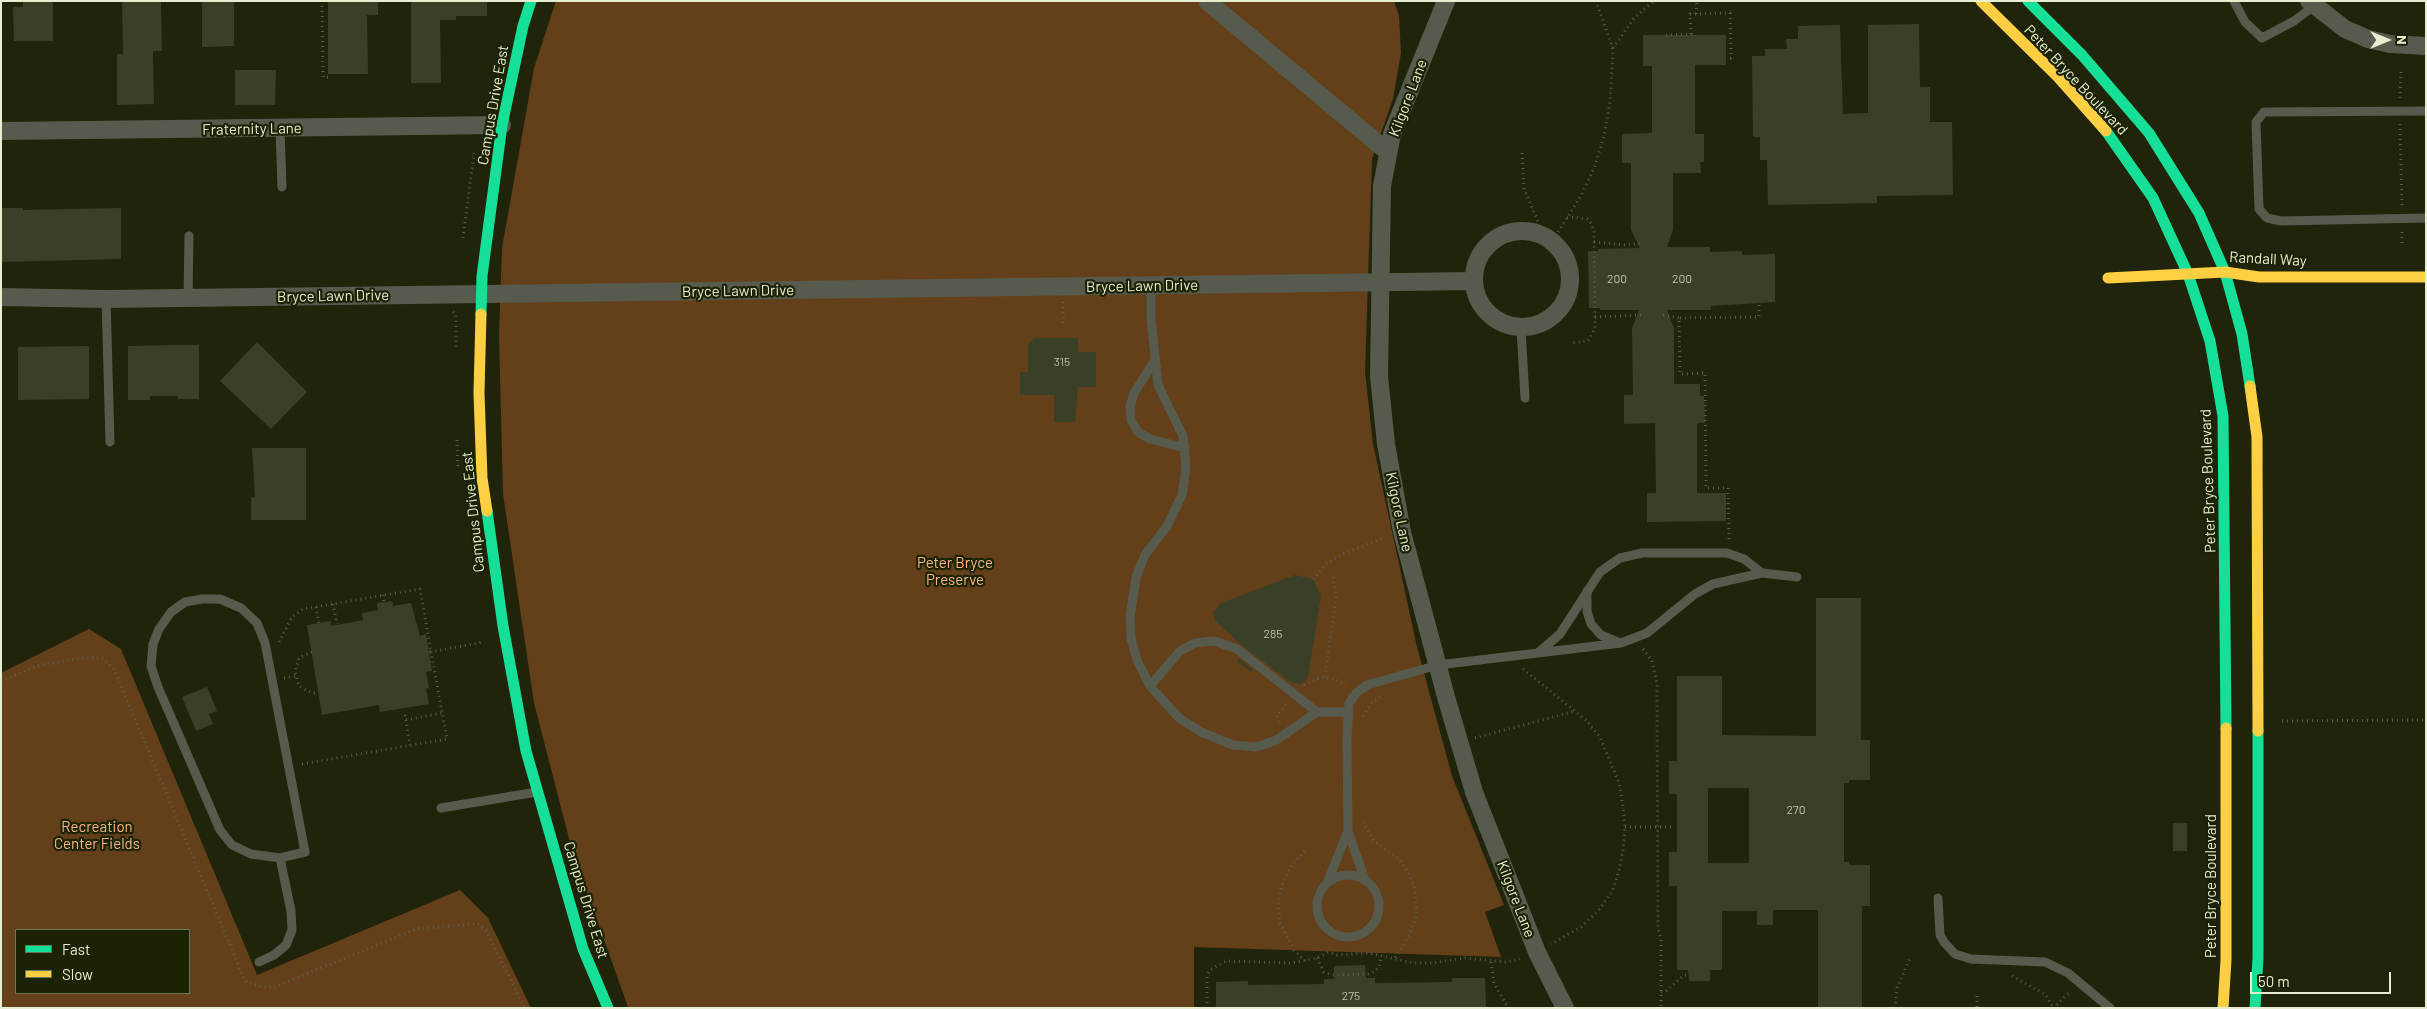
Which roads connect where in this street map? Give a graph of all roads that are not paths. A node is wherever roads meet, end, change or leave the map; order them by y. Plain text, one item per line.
1 (531, 1) edge
2 (1207, 1) edge
3 (1446, 1) edge
4 (1981, 1) edge
5 (2028, 1) edge
6 (2234, 1) edge
7 (2312, 4) edge
8 (2426, 46) edge
9 (2426, 111) edge
10 (502, 125) junction
11 (280, 129) junction
12 (1, 131) edge
13 (1388, 152) junction
14 (282, 186) dead end
15 (2426, 218) edge
16 (189, 236) dead end
17 (2225, 272) junction
18 (2188, 274) junction
19 (2426, 277) edge
20 (2108, 278) dead end
21 (1474, 281) junction
22 (1379, 283) junction
23 (1151, 286) junction
24 (480, 295) junction
25 (1, 296) edge
26 (188, 298) junction
27 (106, 299) junction
28 (1521, 328) junction
29 (1154, 362) junction
30 (1525, 398) dead end
31 (110, 442) dead end
32 (1185, 448) junction
33 (1762, 573) junction
34 (1797, 577) dead end
35 (1587, 591) junction
36 (1621, 644) junction
37 (1538, 654) junction
38 (1438, 665) junction
39 (1150, 686) junction
40 (1317, 712) junction
41 (1347, 712) junction
42 (538, 792) junction
43 (440, 808) dead end
44 (1348, 831) junction
45 (280, 858) junction
46 (1365, 880) junction
47 (1328, 881) junction
48 (1938, 898) dead end
49 (259, 962) dead end
50 (608, 1008) edge
51 (1565, 1008) edge
52 (2110, 1008) edge
53 (2222, 1008) edge
54 (2255, 1008) edge

1 - 10 street, Campus Drive East
2 - 13 street
3 - 13 street, Kilgore Lane
4 - 18 street, Peter Bryce Boulevard
5 - 17 street, Peter Bryce Boulevard
6 - 7 lane
7 - 8 street
9 - 15 lane
10 - 11 street, Fraternity Lane
10 - 24 street, Campus Drive East
11 - 12 street, Fraternity Lane
11 - 14 lane
13 - 22 street, Kilgore Lane
16 - 26 lane
17 - 18 street, Randall Way
17 - 19 street, Randall Way
17 - 54 street, Peter Bryce Boulevard
18 - 20 street, Randall Way
18 - 53 street, Peter Bryce Boulevard
21 - 22 street, Bryce Lawn Drive
21 - 28 street
21 - 28 street
22 - 23 street, Bryce Lawn Drive
22 - 38 street, Kilgore Lane
23 - 24 street, Bryce Lawn Drive
23 - 29 lane
24 - 26 street, Bryce Lawn Drive
24 - 42 street, Campus Drive East
25 - 27 street, Bryce Lawn Drive
26 - 27 street, Bryce Lawn Drive
27 - 31 lane
28 - 30 lane
29 - 32 lane
29 - 32 lane
32 - 39 lane
33 - 34 lane
33 - 35 lane
33 - 36 lane
35 - 36 lane
35 - 37 lane
36 - 37 lane
37 - 38 lane
38 - 41 lane
38 - 51 street, Kilgore Lane
39 - 40 lane
39 - 40 lane
40 - 41 lane
41 - 44 lane
42 - 43 lane
42 - 50 street, Campus Drive East
44 - 46 lane
44 - 47 lane
45 - 45 lane
45 - 49 lane
46 - 47 lane
46 - 47 lane
48 - 52 lane

